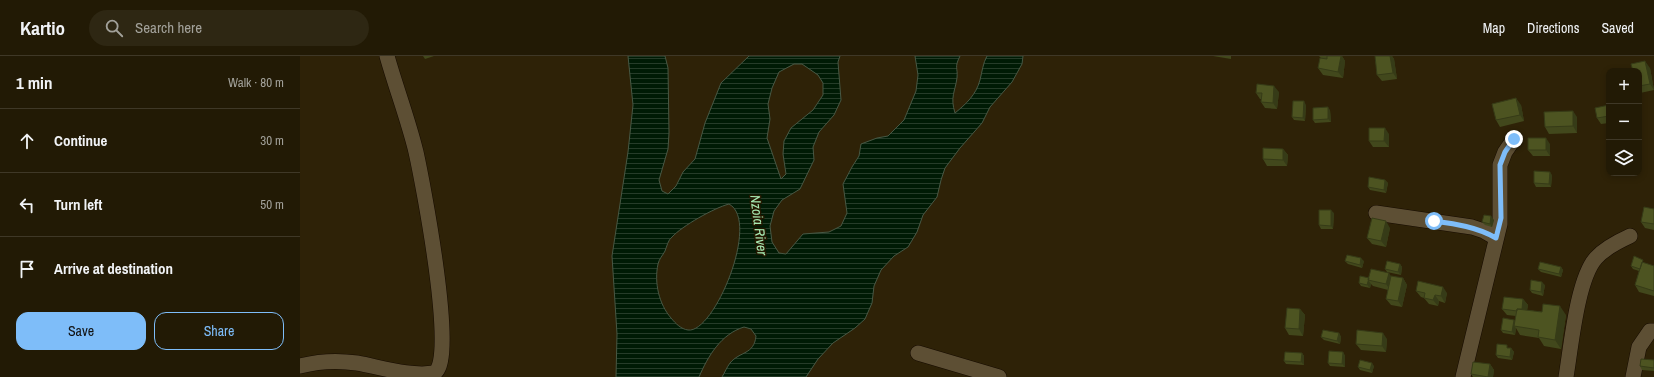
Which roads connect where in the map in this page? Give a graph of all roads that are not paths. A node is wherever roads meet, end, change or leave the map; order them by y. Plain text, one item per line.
1 (387, 56) edge
2 (1514, 139) dead end
3 (1376, 213) dead end
4 (1630, 236) dead end
5 (1496, 238) junction
6 (1654, 331) edge
7 (918, 353) dead end
8 (300, 366) edge
9 (999, 377) edge
10 (1463, 377) edge
11 (1566, 377) edge
12 (1634, 377) edge

1 - 8 street
2 - 5 street
3 - 5 street
4 - 11 street
5 - 10 street
6 - 12 street
7 - 9 street

